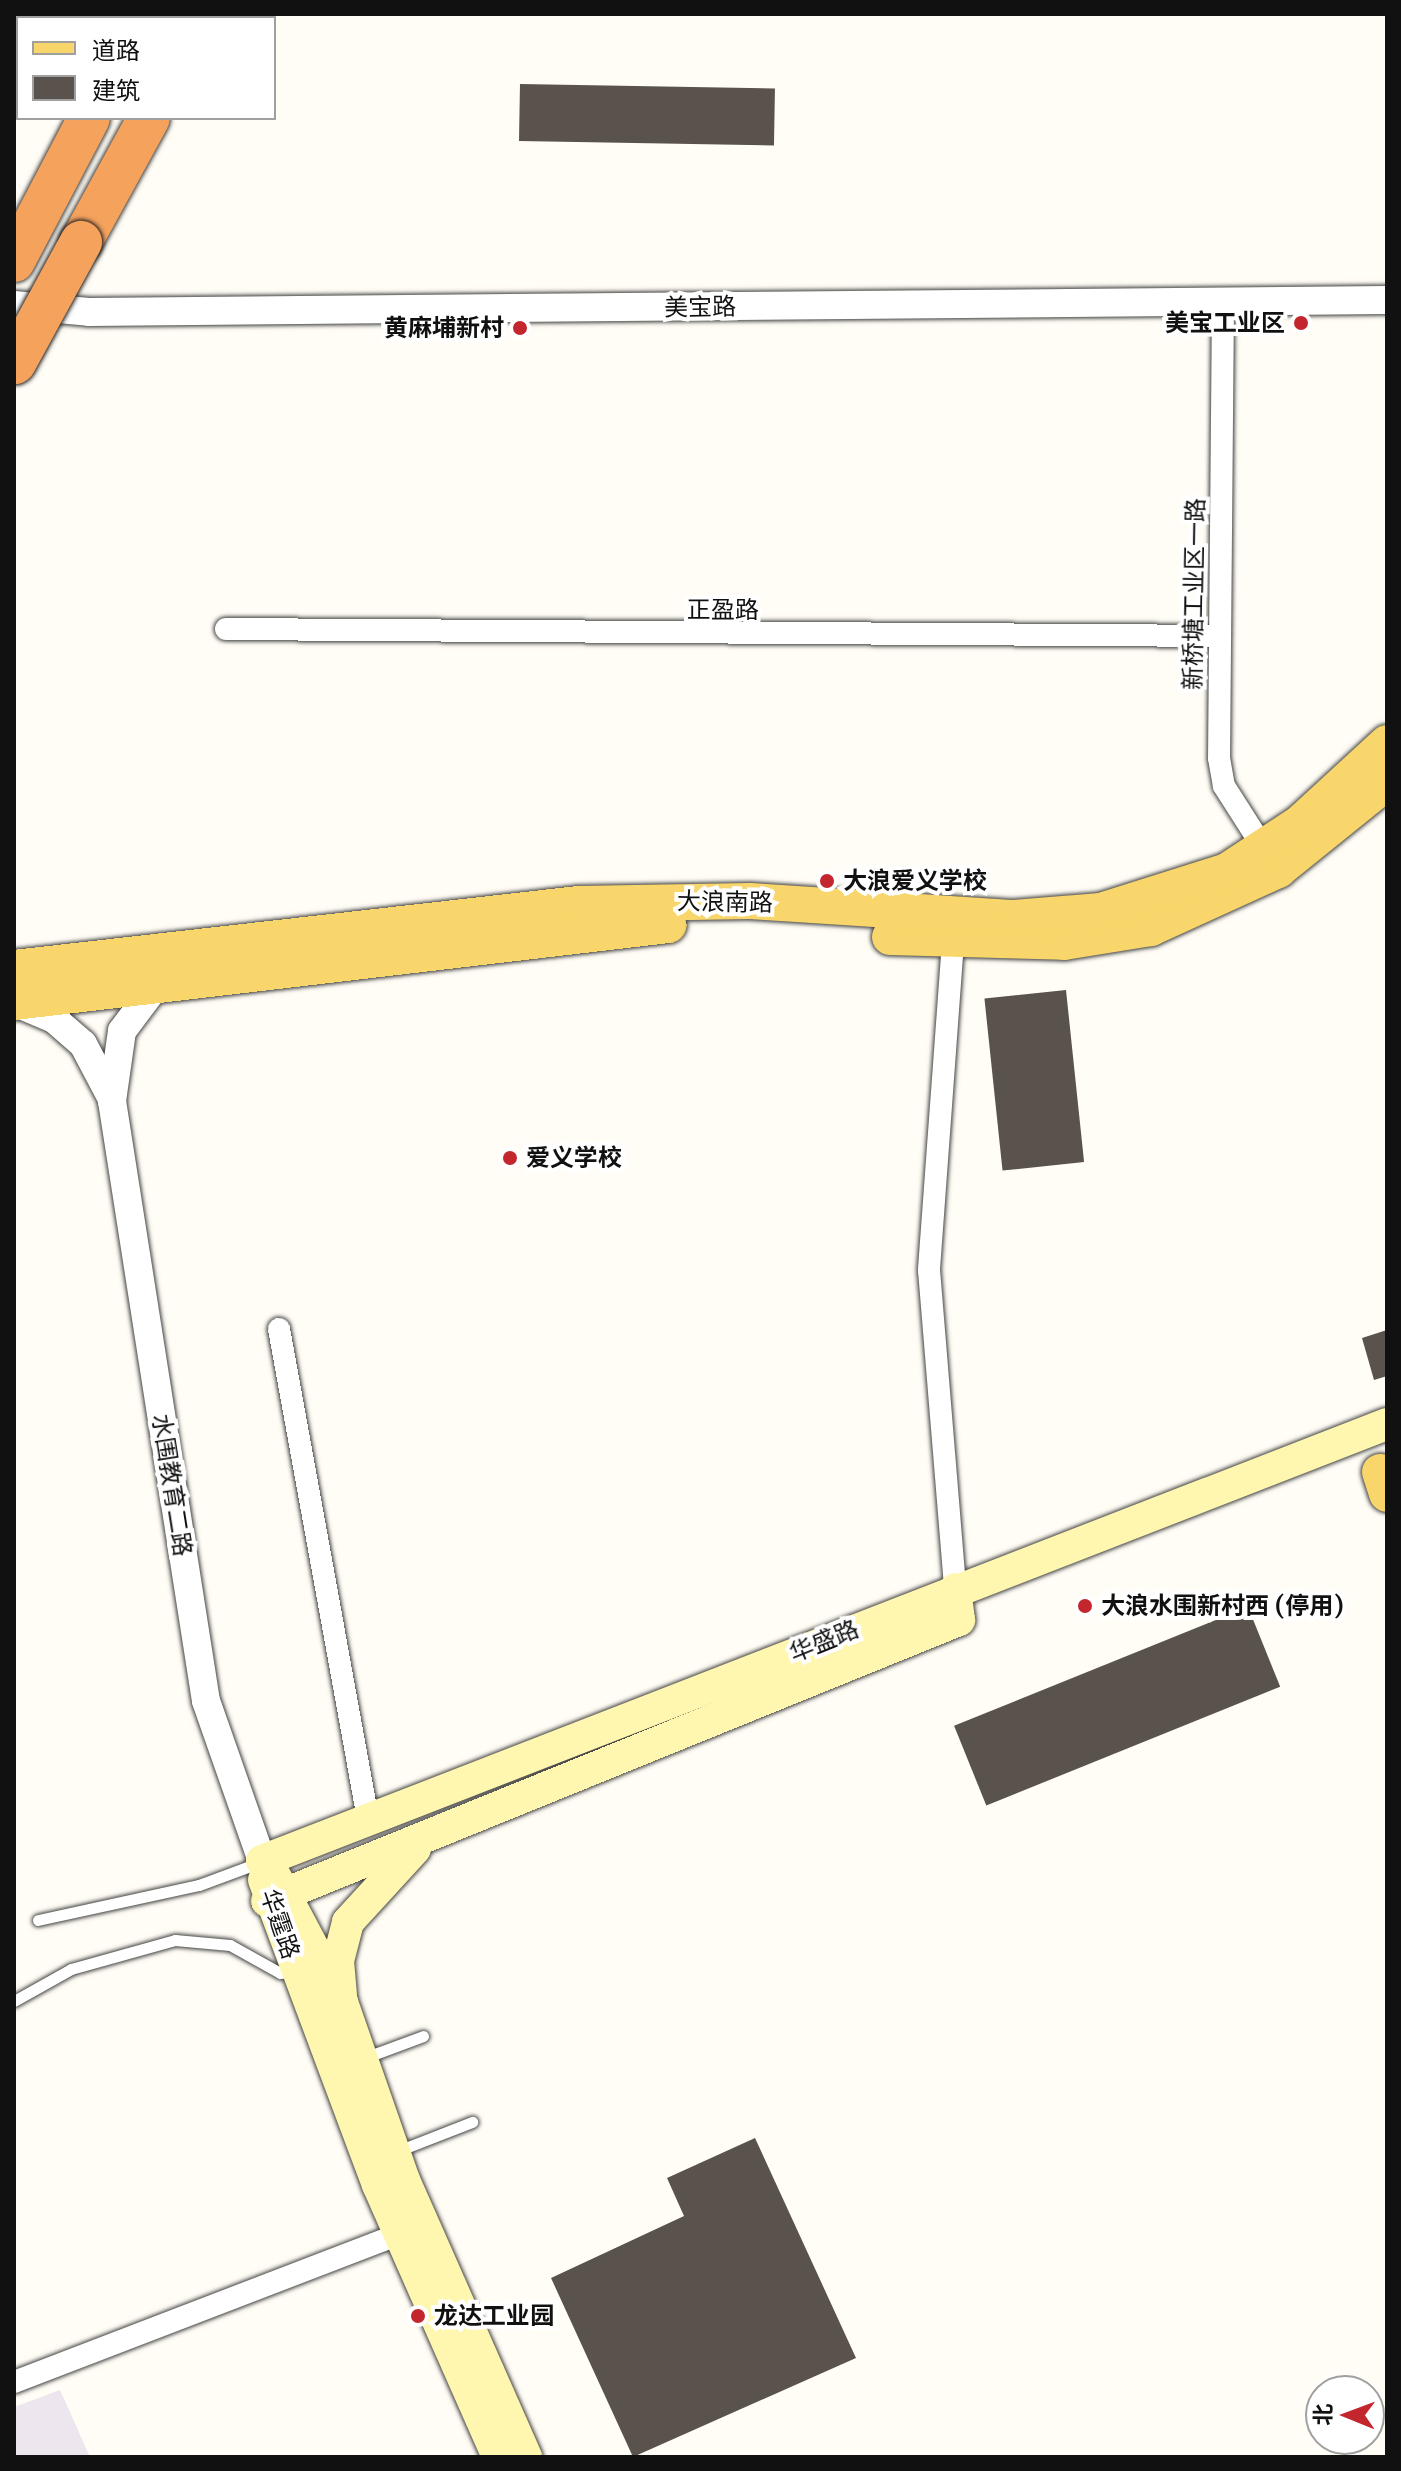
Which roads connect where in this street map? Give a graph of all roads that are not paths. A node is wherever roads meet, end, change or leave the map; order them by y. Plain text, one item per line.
1 (88, 120) edge
2 (148, 120) edge
3 (22, 244) edge
4 (1387, 300) edge
5 (1223, 302) junction
6 (14, 305) edge
7 (15, 364) edge
8 (226, 629) dead end
9 (1220, 636) junction
10 (1387, 743) edge
11 (1387, 782) edge
12 (1270, 859) junction
13 (953, 942) junction
14 (14, 968) edge
15 (155, 987) junction
16 (14, 1002) edge
17 (112, 1101) junction
18 (279, 1329) dead end
19 (1387, 1424) edge
20 (957, 1604) junction
21 (368, 1821) junction
22 (438, 1834) junction
23 (262, 1861) junction
24 (277, 1896) junction
25 (38, 1920) dead end
26 (296, 1971) junction
27 (14, 2001) edge
28 (342, 2002) junction
29 (423, 2036) dead end
30 (362, 2059) junction
31 (472, 2122) dead end
32 (395, 2153) junction
33 (400, 2234) junction
34 (14, 2382) edge
35 (498, 2457) edge
36 (526, 2457) edge

1 - 3 highway
2 - 7 highway, bridge
4 - 5 street, 美宝路
5 - 6 street, 美宝路
5 - 9 street, 新桥塘工业区一路
8 - 9 street, 正盈路
9 - 12 street, 新桥塘工业区一路
10 - 12 main road, 大浪南路
11 - 12 main road, 大浪南路
12 - 13 main road, 大浪南路
12 - 14 main road, 大浪南路
13 - 15 main road, 大浪南路
13 - 20 street
15 - 16 main road, 大浪南路
15 - 17 street
16 - 17 street
17 - 23 street, 水围教育二路
18 - 21 street
19 - 20 main road, 华盛路
20 - 21 main road, 华盛路
20 - 22 main road, 华盛路
21 - 23 main road, 华盛路
22 - 24 main road, 华盛路
22 - 28 main road
23 - 24 main road, 华霆路
23 - 25 lane
24 - 26 main road, 华霆路
24 - 28 main road, 华霆路
26 - 27 lane
26 - 33 main road, 华霆路
28 - 30 main road, 华霆路
29 - 30 lane
30 - 32 main road, 华霆路
31 - 32 lane
32 - 36 main road, 华霆路
33 - 34 street
33 - 35 main road, 华霆路

